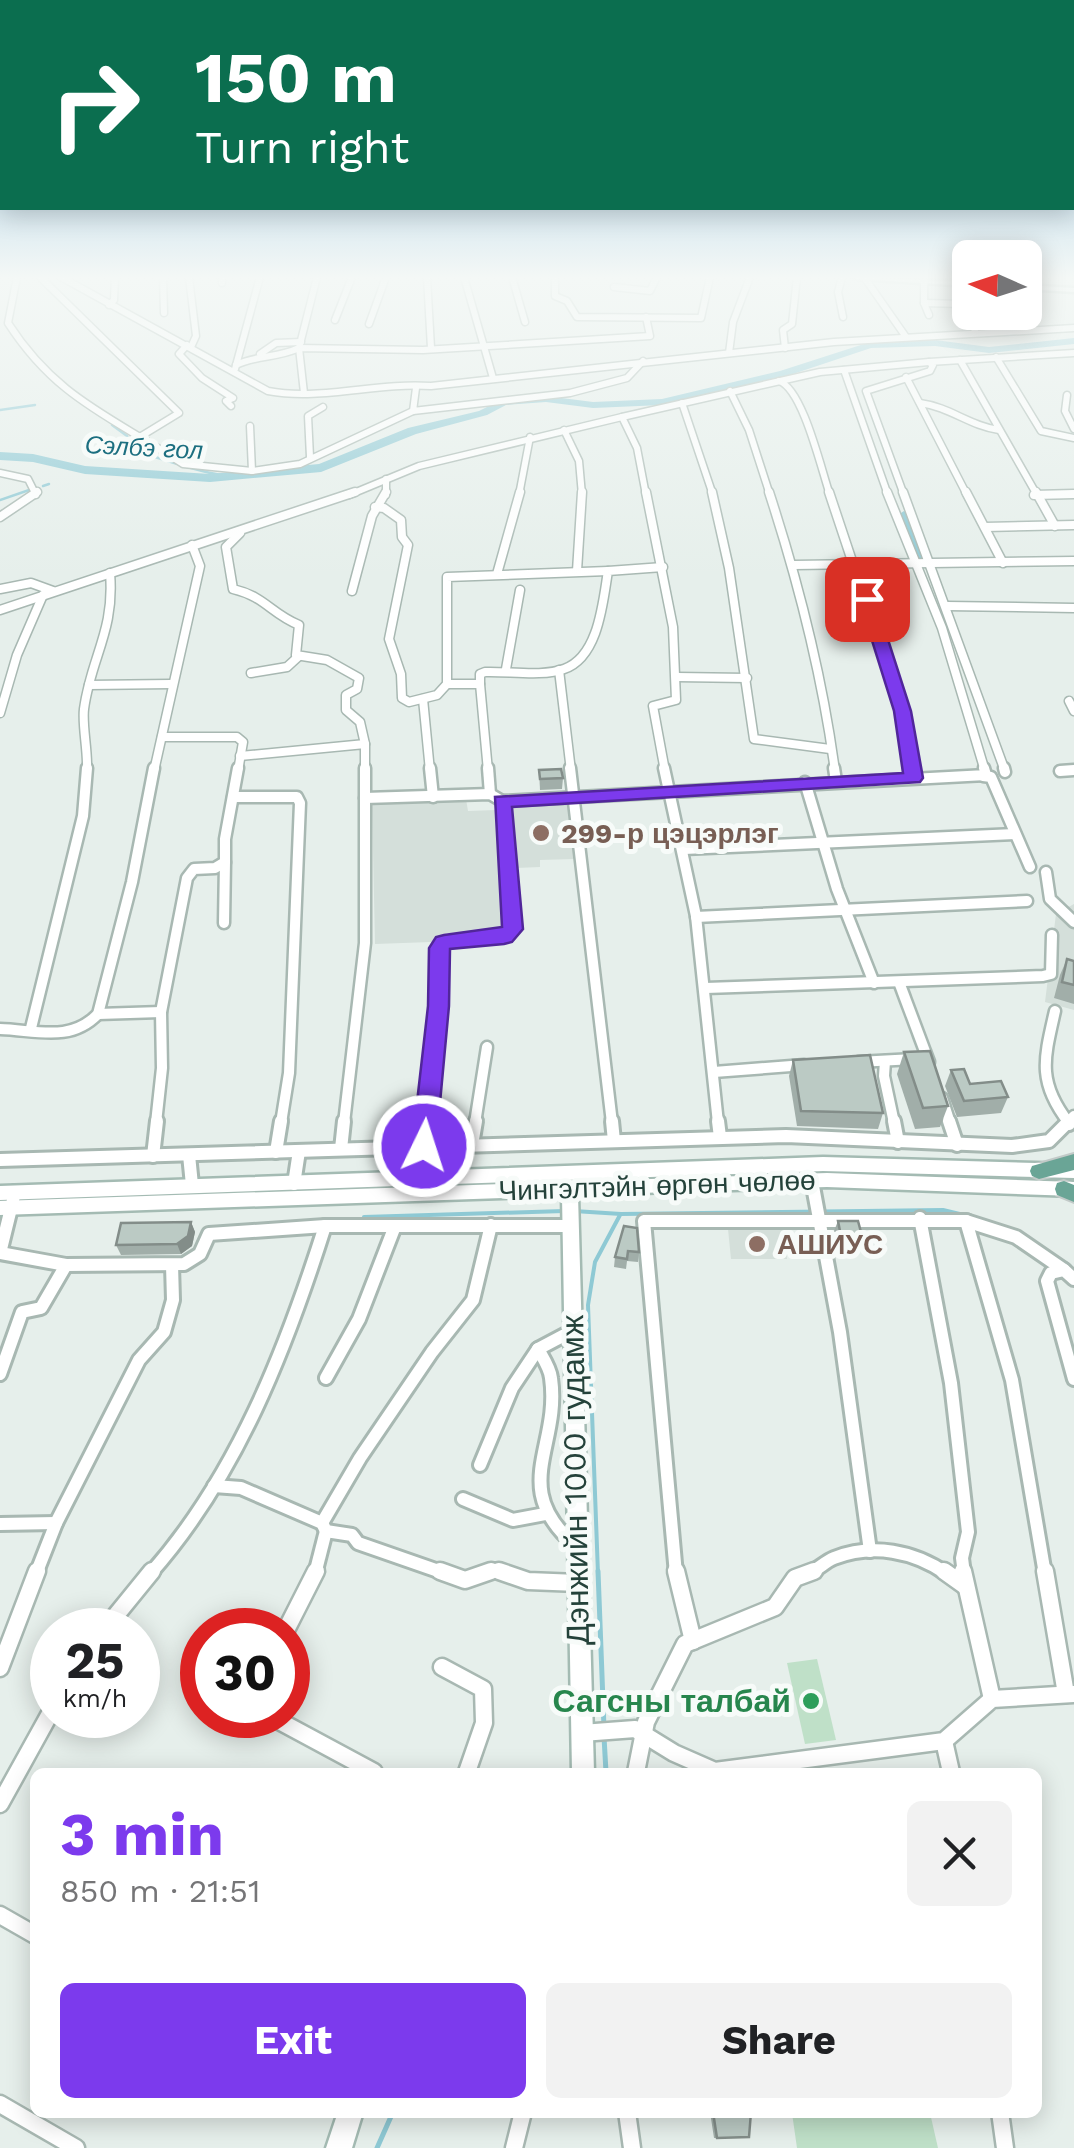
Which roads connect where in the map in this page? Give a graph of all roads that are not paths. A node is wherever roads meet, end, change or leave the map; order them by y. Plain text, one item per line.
1 (46, 377) edge
2 (142, 377) edge
3 (201, 377) edge
4 (248, 377) edge
5 (303, 377) edge
6 (501, 377) edge
7 (628, 377) edge
8 (801, 377) edge
9 (847, 377) edge
10 (906, 377) joint
11 (969, 377) edge
12 (1008, 377) edge
13 (494, 378) joint
14 (778, 381) junction
15 (416, 388) junction
16 (730, 392) junction
17 (304, 393) junction
18 (1067, 395) dead end
19 (682, 403) junction
20 (920, 403) junction
21 (231, 406) dead end
22 (323, 407) dead end
23 (414, 411) junction
24 (626, 422) junction
25 (250, 426) dead end
26 (999, 430) junction
27 (566, 432) junction
28 (1074, 435) edge
29 (138, 438) junction
30 (530, 439) junction
31 (310, 458) junction
32 (252, 471) junction
33 (0, 473) edge
34 (386, 479) junction
35 (1074, 494) edge
36 (1034, 495) junction
37 (375, 507) junction
38 (0, 517) edge
39 (1074, 525) edge
40 (1055, 526) junction
41 (985, 527) junction
42 (244, 529) junction
43 (192, 545) junction
44 (1074, 561) edge
45 (854, 562) junction
46 (930, 563) junction
47 (1003, 563) junction
48 (915, 564) junction
49 (794, 565) junction
50 (664, 567) junction
51 (577, 571) junction
52 (608, 571) junction
53 (110, 572) junction
54 (497, 574) junction
55 (0, 589) edge
56 (520, 590) dead end
57 (352, 591) dead end
58 (48, 593) junction
59 (948, 606) junction
60 (1071, 608) edge
61 (0, 610) edge
62 (1074, 625) edge
63 (300, 656) junction
64 (506, 669) junction
65 (559, 670) junction
66 (251, 673) dead end
67 (677, 677) junction
68 (746, 678) junction
69 (170, 684) junction
70 (447, 684) junction
71 (480, 684) junction
72 (90, 685) junction
73 (423, 700) junction
74 (1069, 701) dead end
75 (0, 712) edge
76 (1074, 712) edge
77 (162, 737) junction
78 (994, 741) junction
79 (976, 742) junction
80 (365, 744) junction
81 (830, 749) junction
82 (240, 756) junction
83 (1074, 770) edge
84 (1005, 772) dead end
85 (1060, 772) dead end
86 (983, 776) junction
87 (914, 778) junction
88 (836, 781) junction
89 (805, 782) junction
90 (671, 792) junction
91 (490, 794) junction
92 (574, 796) junction
93 (233, 797) junction
94 (433, 797) junction
95 (365, 798) junction
96 (502, 801) junction
97 (1015, 834) junction
98 (824, 844) junction
99 (684, 849) junction
100 (225, 862) junction
101 (1030, 867) dead end
102 (1046, 872) dead end
103 (1026, 900) dead end
104 (848, 910) junction
105 (696, 917) junction
106 (1074, 922) edge
107 (224, 923) dead end
108 (1052, 935) dead end
109 (900, 982) junction
110 (874, 983) junction
111 (706, 988) junction
112 (1055, 1011) dead end
113 (162, 1012) junction
114 (98, 1014) junction
115 (0, 1028) edge
116 (31, 1028) junction
117 (487, 1047) dead end
118 (928, 1059) junction
119 (885, 1061) junction
120 (820, 1063) edge
121 (836, 1063) edge
122 (714, 1072) junction
123 (934, 1076) edge
124 (940, 1092) edge
125 (1071, 1120) edge
126 (720, 1138) junction
127 (819, 1139) junction
128 (614, 1141) junction
129 (891, 1142) junction
130 (957, 1144) junction
131 (472, 1145) junction
132 (424, 1146) junction
133 (342, 1149) junction
134 (299, 1151) junction
135 (276, 1152) junction
136 (189, 1155) junction
137 (154, 1156) junction
138 (0, 1160) edge
139 (1074, 1162) edge
140 (823, 1164) junction
141 (889, 1164) junction
142 (1074, 1170) edge
143 (1039, 1171) junction
144 (294, 1184) junction
145 (192, 1185) junction
146 (814, 1189) junction
147 (1071, 1191) edge
148 (7, 1200) edge
149 (570, 1208) junction
150 (820, 1218) junction
151 (920, 1218) junction
152 (966, 1221) junction
153 (491, 1225) junction
154 (325, 1226) junction
155 (395, 1226) junction
156 (0, 1253) edge
157 (172, 1264) junction
158 (66, 1266) junction
159 (1069, 1274) edge
160 (572, 1331) junction
161 (538, 1349) junction
162 (0, 1374) edge
163 (326, 1378) dead end
164 (1074, 1379) edge
165 (480, 1465) dead end
166 (214, 1486) junction
167 (463, 1500) dead end
168 (545, 1514) junction
169 (56, 1523) junction
170 (0, 1524) edge
171 (324, 1527) junction
172 (577, 1547) junction
173 (870, 1551) junction
174 (578, 1583) junction
175 (965, 1586) junction
176 (122, 1608) edge
177 (298, 1608) edge
178 (692, 1641) junction
179 (1, 1662) edge
180 (442, 1667) dead end
181 (1070, 1694) edge
182 (992, 1699) junction
183 (640, 1731) junction
184 (581, 1732) junction
185 (37, 1738) edge
186 (310, 1738) edge
187 (944, 1740) junction
188 (367, 1768) edge
189 (468, 1768) edge
190 (583, 1768) edge
191 (636, 1768) edge
192 (706, 1768) edge
193 (744, 1768) edge
194 (950, 1768) edge
195 (0, 1804) edge
196 (0, 1915) edge
197 (30, 1932) edge
198 (0, 2104) edge
199 (349, 2118) edge
200 (522, 2118) edge
201 (629, 2118) edge
202 (1001, 2118) edge
203 (76, 2148) edge
204 (339, 2148) edge
205 (514, 2148) edge
206 (632, 2148) edge
207 (1005, 2148) edge

1 - 29 street
2 - 29 street
3 - 21 street
4 - 17 street
5 - 17 street
6 - 13 street
7 - 23 street
8 - 14 street
9 - 48 street
10 - 20 street
10 - 46 street
11 - 26 street
12 - 28 street
13 - 15 street
14 - 16 street
14 - 45 street
15 - 17 street
15 - 23 street
16 - 19 street
16 - 49 street
18 - 28 street
19 - 24 street
19 - 68 street
20 - 26 street
20 - 41 street
22 - 31 street
23 - 31 street
24 - 27 street
24 - 50 street
25 - 32 street
26 - 36 street
27 - 30 street
27 - 51 street
29 - 32 street
30 - 34 street
30 - 54 street
31 - 32 street
33 - 38 street
34 - 37 street
34 - 42 street
35 - 36 street
36 - 40 street
37 - 57 street
37 - 73 street
39 - 40 street
40 - 41 street
41 - 47 street
42 - 43 street
42 - 63 street
43 - 53 street
43 - 69 street
44 - 47 street
45 - 48 street
45 - 49 street
45 - 87 street
46 - 47 street
46 - 48 street
46 - 59 street
48 - 79 street
49 - 81 street
50 - 52 street
50 - 67 street
51 - 52 street
51 - 54 street
52 - 65 street
53 - 58 street
53 - 72 street
54 - 70 street
55 - 58 street
56 - 64 street
58 - 61 street
58 - 75 street
59 - 60 street
59 - 78 street
60 - 62 street
63 - 66 street
63 - 80 street
64 - 65 street
64 - 71 street
65 - 92 street
67 - 68 street
67 - 90 street
68 - 81 street
69 - 72 street
69 - 77 street
70 - 71 street
70 - 73 street
71 - 91 street
72 - 116 street
73 - 94 street
74 - 76 street
77 - 82 street
77 - 114 street
78 - 79 street
78 - 84 street
79 - 86 street
80 - 82 street
80 - 95 street
81 - 88 street
82 - 93 street
83 - 85 street
86 - 87 street
86 - 97 street
87 - 88 street
88 - 89 street
89 - 90 street
89 - 98 street
90 - 92 street
90 - 99 street
91 - 94 street
91 - 96 street
92 - 96 street
92 - 128 street
93 - 100 street
93 - 135 street
94 - 95 street
95 - 133 street
96 - 132 street
97 - 98 street
97 - 101 street
98 - 99 street
98 - 104 street
99 - 105 street
100 - 107 street
100 - 113 street
102 - 106 street
103 - 104 street
104 - 105 street
104 - 110 street
105 - 111 street
108 - 109 street
109 - 110 street
109 - 118 street
110 - 111 street
111 - 122 street
112 - 125 street
113 - 114 street
113 - 137 street
114 - 116 street
115 - 116 street
117 - 131 street
118 - 119 street
118 - 123 street
119 - 121 street
119 - 129 street
120 - 122 street
122 - 126 street
124 - 130 street
125 - 130 street
126 - 127 street
126 - 128 street
127 - 129 street
127 - 140 street
128 - 131 street
129 - 130 street
129 - 141 street
131 - 132 street
132 - 133 street
133 - 134 street
134 - 135 street
134 - 144 street
135 - 136 street
136 - 137 street
136 - 145 street
137 - 138 street
139 - 143 main road
140 - 141 main road, Чингэлтэйн өргөн чөлөө
140 - 144 main road, Чингэлтэйн өргөн чөлөө
141 - 143 main road, Чингэлтэйн өргөн чөлөө
142 - 143 main road, Чингэлтэйн өргөн чөлөө
144 - 145 main road, Чингэлтэйн өргөн чөлөө
145 - 148 main road, Чингэлтэйн өргөн чөлөө
146 - 147 main road, Чингэлтэйн өргөн чөлөө
146 - 149 main road, Чингэлтэйн өргөн чөлөө
146 - 150 street
148 - 149 main road, Чингэлтэйн өргөн чөлөө
148 - 156 street
149 - 153 street
149 - 160 main road, Дэнжийн 1000 гудамж
150 - 151 street
150 - 173 street
150 - 178 street
151 - 152 street
151 - 175 street
152 - 159 street
152 - 181 street
153 - 155 street
153 - 171 street
154 - 155 street
154 - 157 street
154 - 166 street
155 - 163 street
156 - 158 street
157 - 158 street
157 - 169 street
158 - 162 street
159 - 164 street
160 - 161 street
160 - 172 main road, Дэнжийн 1000 гудамж
161 - 165 street
161 - 168 street
166 - 171 street
166 - 176 street
167 - 168 street
168 - 172 street
169 - 170 street
169 - 179 street
171 - 174 street
171 - 177 street
172 - 174 main road, Дэнжийн 1000 гудамж
173 - 175 street
173 - 178 street
174 - 184 main road, Дэнжийн 1000 гудамж
175 - 182 street
178 - 183 street
180 - 189 street
181 - 182 street
182 - 187 street
183 - 184 street
183 - 191 street
183 - 192 street
184 - 190 main road, Дэнжийн 1000 гудамж
185 - 195 street
186 - 188 street
187 - 193 street
187 - 194 street
196 - 197 street
198 - 203 street
199 - 204 main road
200 - 205 street
201 - 206 street
202 - 207 street

